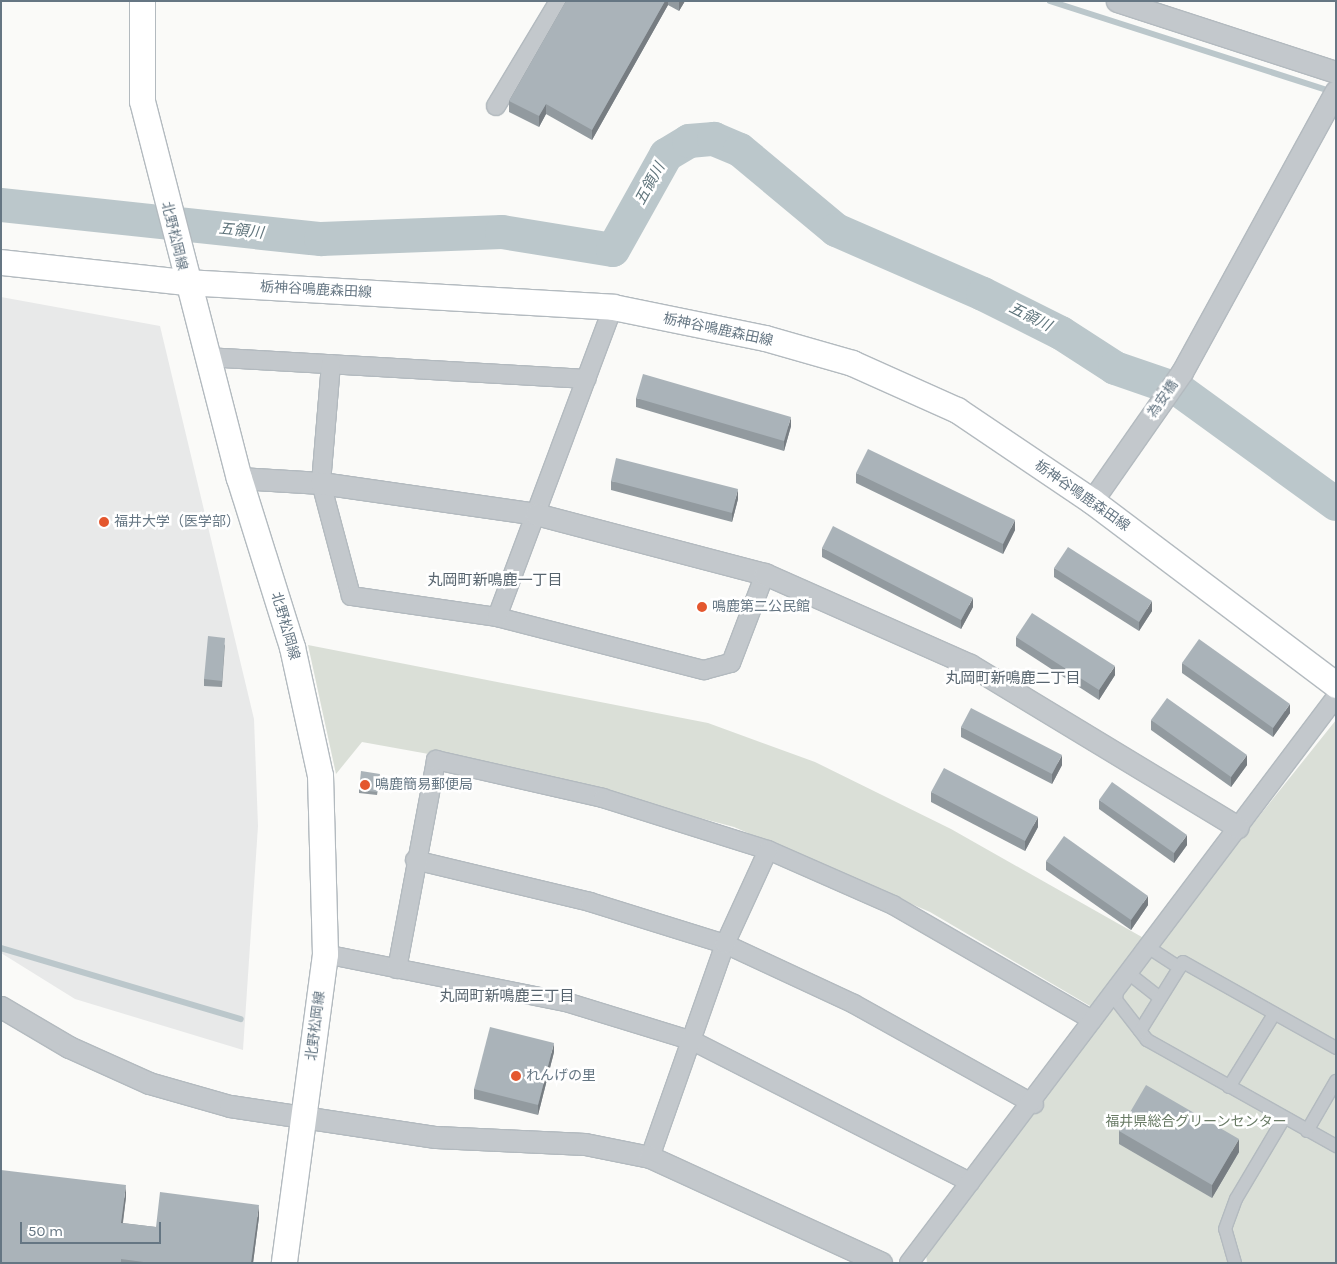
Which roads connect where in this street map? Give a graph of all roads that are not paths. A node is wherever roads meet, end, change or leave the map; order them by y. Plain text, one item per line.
1 (142, 1) edge
2 (559, 1) edge
3 (1117, 1) edge
4 (1336, 72) edge
5 (1336, 91) edge
6 (496, 106) dead end
7 (1, 262) edge
8 (185, 282) junction
9 (613, 307) junction
10 (206, 357) junction
11 (331, 364) junction
12 (586, 379) junction
13 (239, 478) junction
14 (322, 483) junction
15 (1092, 501) junction
16 (536, 514) junction
17 (765, 574) junction
18 (497, 617) junction
19 (1336, 685) edge
20 (1336, 697) edge
21 (1238, 827) junction
22 (768, 850) junction
23 (415, 860) junction
24 (724, 944) junction
25 (1146, 946) junction
26 (325, 954) junction
27 (1180, 968) junction
28 (397, 969) junction
29 (1127, 972) junction
30 (1116, 988) junction
31 (1160, 998) junction
32 (1, 1007) edge
33 (1274, 1014) junction
34 (1092, 1020) junction
35 (1140, 1031) junction
36 (693, 1042) junction
37 (1336, 1048) edge
38 (1336, 1081) edge
39 (1229, 1087) junction
40 (1034, 1104) junction
41 (1284, 1118) junction
42 (304, 1121) junction
43 (1307, 1131) junction
44 (1336, 1146) edge
45 (650, 1157) junction
46 (970, 1182) junction
47 (284, 1263) edge
48 (880, 1263) edge
49 (909, 1263) edge
50 (1235, 1263) edge

1 - 8 main road, 北野松岡線
2 - 6 street
3 - 4 street
5 - 15 street, 為安橋
7 - 8 main road, 栃神谷鳴鹿森田線
8 - 9 main road, 栃神谷鳴鹿森田線
8 - 10 main road, 北野松岡線
9 - 12 street
9 - 15 main road, 栃神谷鳴鹿森田線
10 - 11 street
10 - 13 main road, 北野松岡線
11 - 12 street
11 - 14 street
12 - 16 street
13 - 14 street
13 - 26 main road, 北野松岡線
14 - 16 street
14 - 18 street
15 - 19 main road, 栃神谷鳴鹿森田線
16 - 17 street
16 - 18 street
17 - 18 street
17 - 21 street
20 - 21 street
21 - 25 street
22 - 23 street
22 - 24 street
22 - 34 street
23 - 24 street
23 - 28 street
24 - 36 street
24 - 40 street
25 - 27 street
25 - 29 street
26 - 28 street
26 - 42 main road, 北野松岡線
27 - 31 street
27 - 33 street
28 - 36 street
29 - 30 street
29 - 31 street
30 - 34 street
30 - 35 street
31 - 35 street
32 - 42 street
33 - 37 street
33 - 39 street
34 - 40 street
35 - 39 street
36 - 45 street
36 - 46 street
38 - 43 street
39 - 41 street
40 - 46 street
41 - 43 street
41 - 50 street
42 - 45 street
42 - 47 main road, 北野松岡線
43 - 44 street
45 - 48 street
46 - 49 street

